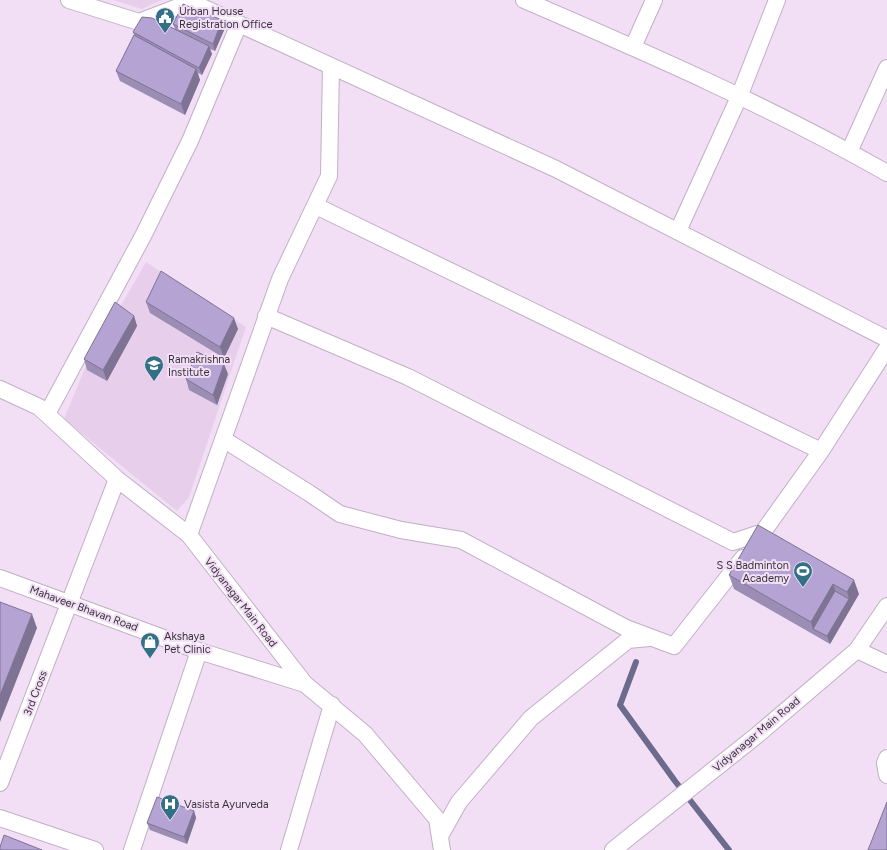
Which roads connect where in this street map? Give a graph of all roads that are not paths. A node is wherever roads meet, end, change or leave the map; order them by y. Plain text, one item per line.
1 (69, 0) edge
2 (654, 0) edge
3 (777, 0) edge
4 (193, 1) edge
5 (527, 1) edge
6 (239, 24) junction
7 (634, 47) junction
8 (331, 66) junction
9 (887, 68) edge
10 (739, 97) junction
11 (849, 152) junction
12 (887, 173) edge
13 (316, 206) junction
14 (678, 231) junction
15 (266, 316) junction
16 (887, 339) edge
17 (887, 348) edge
18 (0, 389) edge
19 (47, 414) junction
20 (223, 439) junction
21 (821, 452) junction
22 (117, 479) junction
23 (763, 532) junction
24 (188, 535) junction
25 (0, 578) edge
26 (70, 603) junction
27 (887, 606) edge
28 (652, 638) junction
29 (857, 650) junction
30 (199, 651) junction
31 (887, 664) edge
32 (305, 684) junction
33 (332, 705) junction
34 (887, 758) edge
35 (887, 775) edge
36 (0, 783) edge
37 (0, 818) edge
38 (441, 843) edge
39 (95, 850) edge
40 (132, 850) edge
41 (289, 850) edge
42 (613, 850) edge

1 - 4 street
2 - 7 street
3 - 10 street
4 - 6 street
5 - 7 street
6 - 8 street
6 - 19 street
7 - 10 street
8 - 13 street
8 - 14 street
9 - 11 street
10 - 11 street
10 - 14 street
11 - 12 street
13 - 15 street
13 - 21 street
14 - 16 street
15 - 20 street
15 - 23 street
17 - 21 street
18 - 19 street, Vidyanagar Main Road
19 - 22 street, Vidyanagar Main Road
20 - 24 street
20 - 28 street
21 - 23 street
22 - 24 street, Vidyanagar Main Road
22 - 26 street, 3rd Cross
23 - 28 street
24 - 32 street, Vidyanagar Main Road
25 - 26 street, Mahaveer Bhavan Road
26 - 30 street, Mahaveer Bhavan Road
26 - 36 street, 3rd Cross
27 - 29 street, Vidyanagar Main Road
28 - 38 street
29 - 31 street
29 - 42 street, Vidyanagar Main Road
30 - 32 street, Mahaveer Bhavan Road
30 - 40 street
32 - 33 street, Vidyanagar Main Road
33 - 38 street, Vidyanagar Main Road
33 - 41 street
34 - 35 street
37 - 39 street

